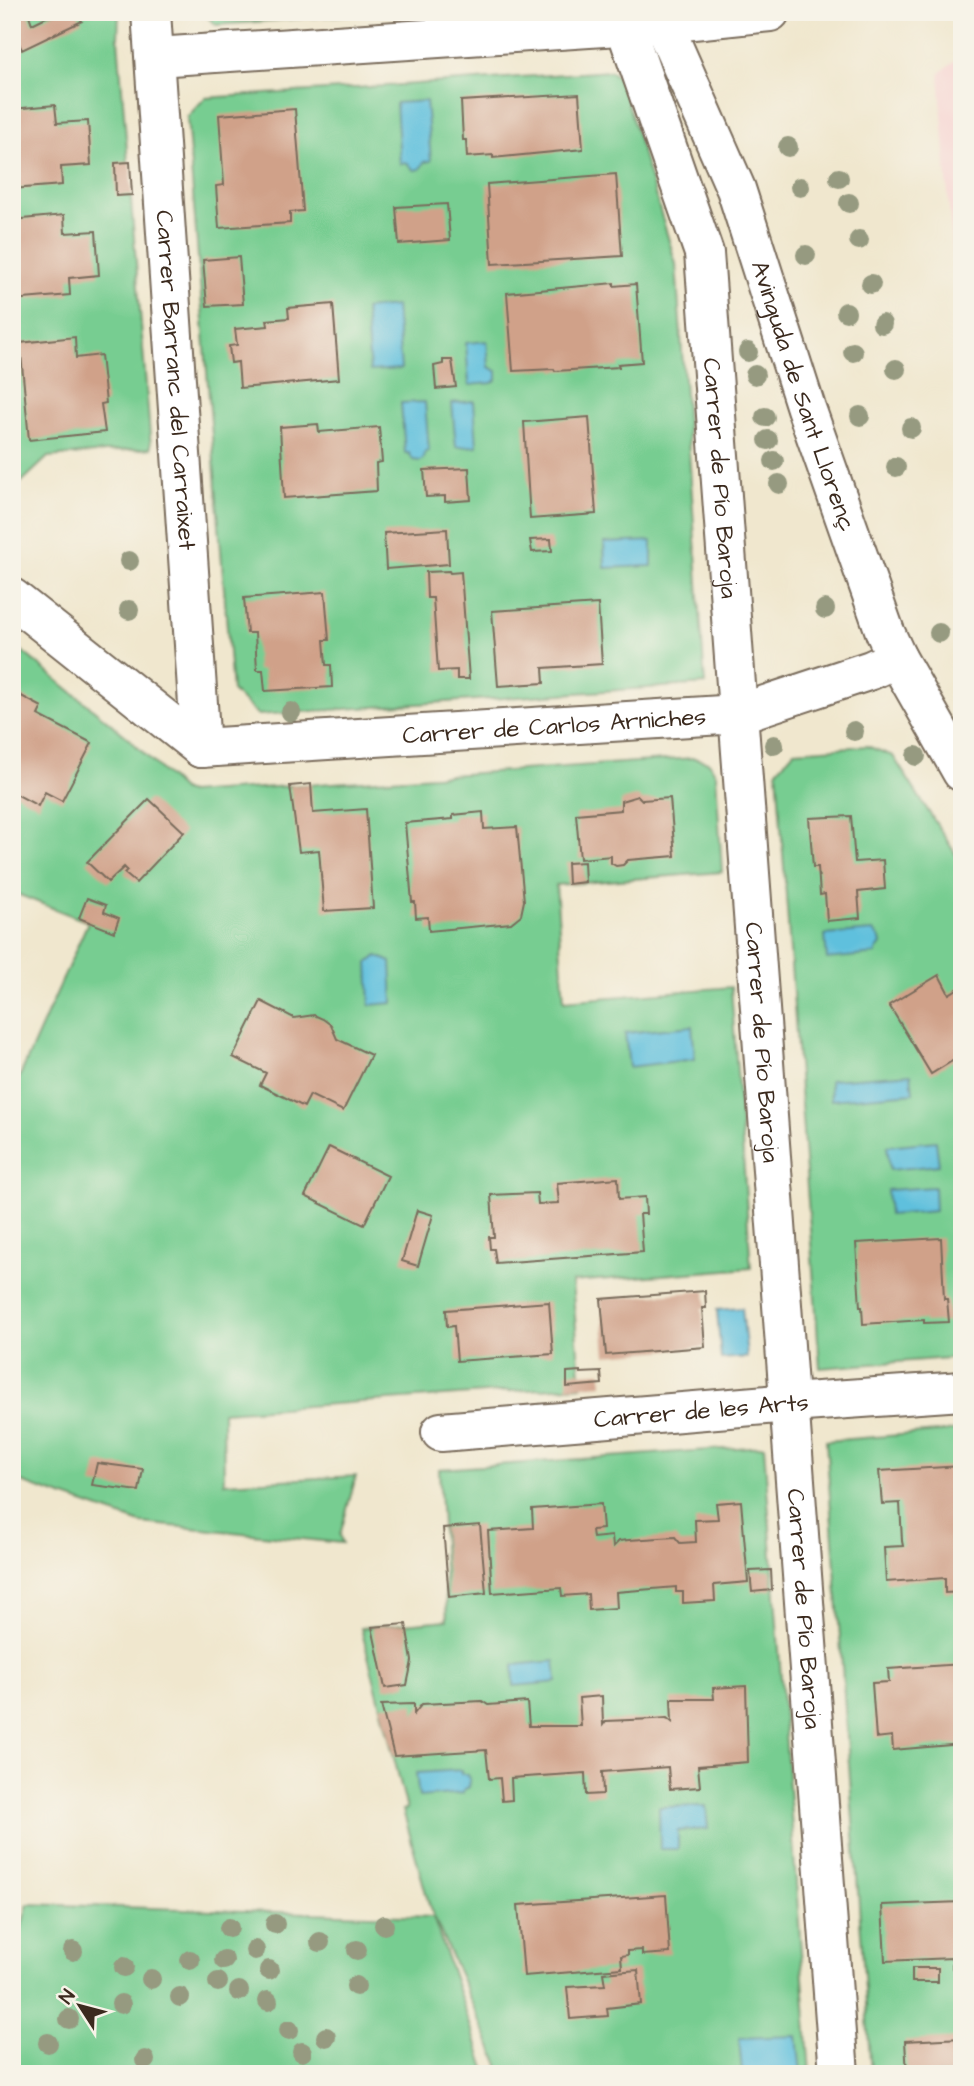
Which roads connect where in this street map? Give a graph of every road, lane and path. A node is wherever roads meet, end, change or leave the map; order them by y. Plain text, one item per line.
1 (151, 12) edge
2 (770, 12) edge
3 (649, 21) edge
4 (156, 57) junction
5 (12, 598) edge
6 (897, 658) junction
7 (737, 714) junction
8 (201, 748) junction
9 (962, 772) edge
10 (962, 1391) edge
11 (790, 1403) junction
12 (441, 1432) dead end
13 (839, 2074) edge

1 - 4 street, Carrer Barranc del Carraixet
2 - 3 street
3 - 4 street
3 - 6 street, Avinguda de Sant Llorenç
3 - 7 street, Carrer de Pío Baroja
4 - 8 street, Carrer Barranc del Carraixet
5 - 8 street
6 - 7 street, Carrer de Carlos Arniches
6 - 9 street, Avinguda de Sant Llorenç
7 - 8 street, Carrer de Carlos Arniches
7 - 11 street, Carrer de Pío Baroja
10 - 11 street, Carrer de les Arts
11 - 12 street, Carrer de les Arts
11 - 13 street, Carrer de Pío Baroja

